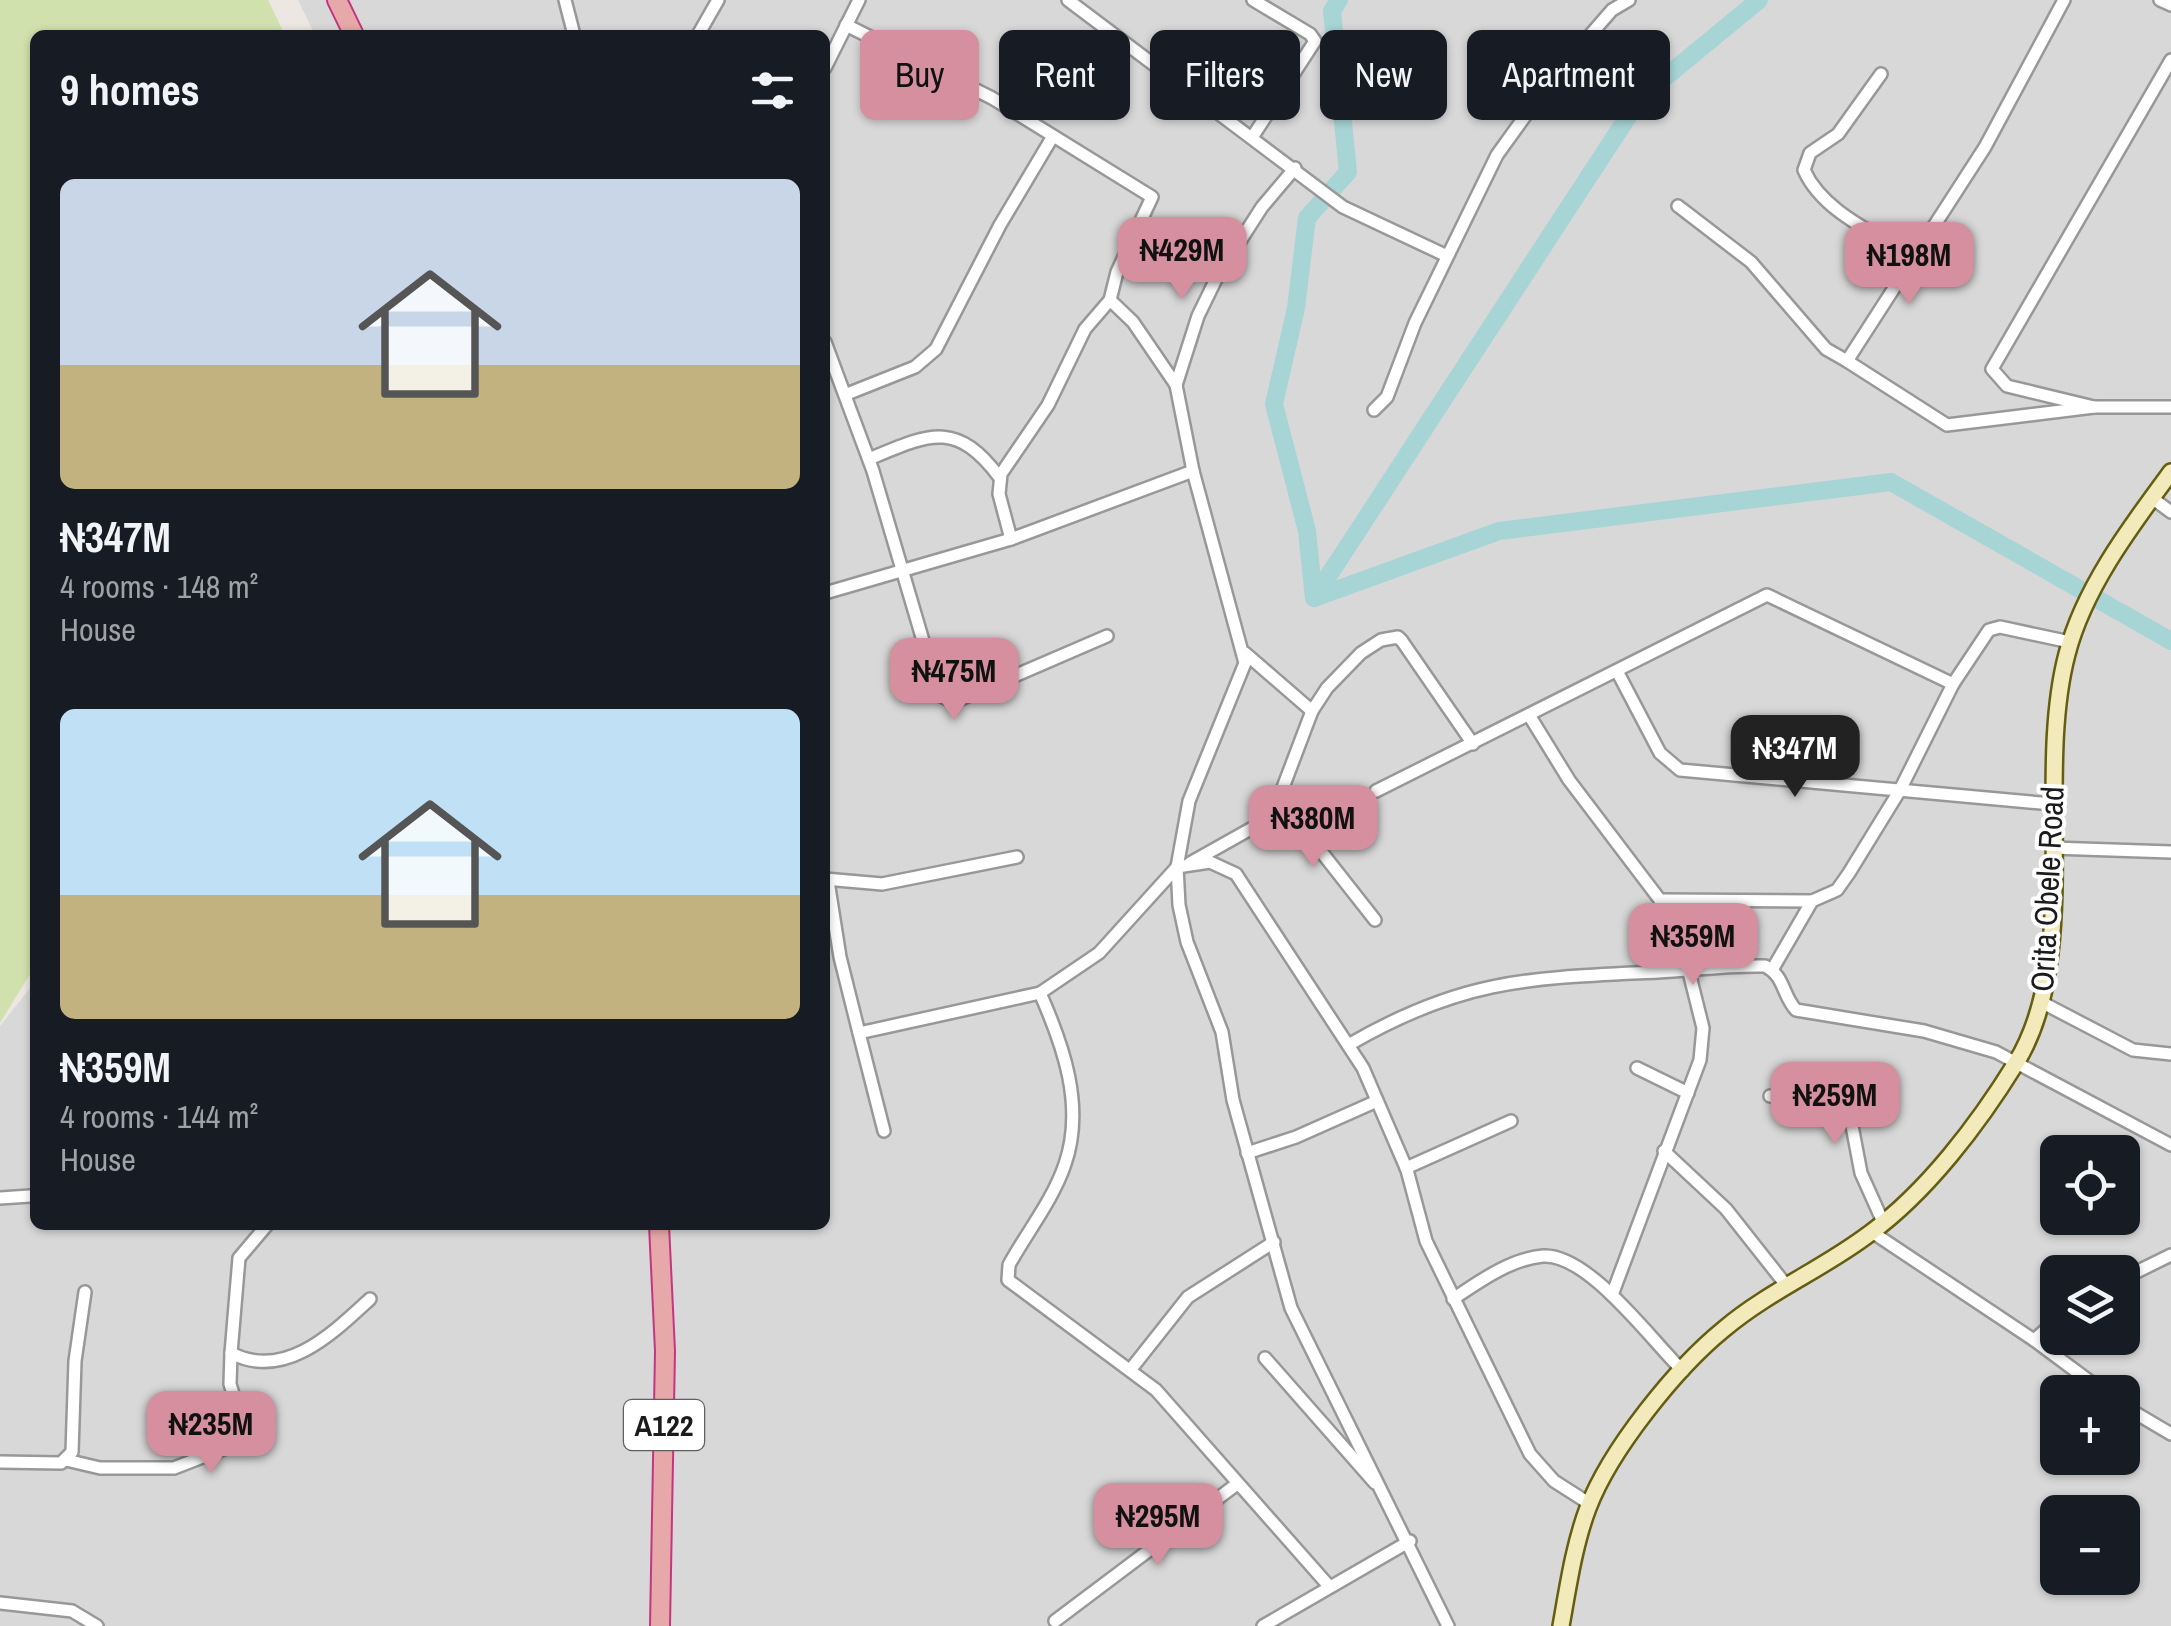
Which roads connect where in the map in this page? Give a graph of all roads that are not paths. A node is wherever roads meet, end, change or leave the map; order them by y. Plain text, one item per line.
1 (337, 0) edge
2 (565, 0) edge
3 (718, 0) edge
4 (859, 0) edge
5 (1068, 0) edge
6 (1252, 0) edge
7 (1628, 0) edge
8 (2064, 0) edge
9 (2160, 0) edge
10 (2171, 5) edge
11 (1090, 6) edge
12 (846, 25) junction
13 (352, 30) edge
14 (573, 30) edge
15 (701, 30) edge
16 (830, 58) edge
17 (2171, 60) edge
18 (1881, 74) dead end
19 (1053, 136) junction
20 (1253, 136) junction
21 (1295, 168) junction
22 (1678, 206) dead end
23 (1448, 256) junction
24 (1916, 259) junction
25 (1110, 300) junction
26 (830, 354) edge
27 (1847, 361) junction
28 (1176, 385) junction
29 (847, 394) junction
30 (2094, 407) junction
31 (2171, 407) edge
32 (1374, 410) dead end
33 (869, 459) junction
34 (1193, 471) junction
35 (2171, 472) edge
36 (1000, 478) junction
37 (2152, 498) junction
38 (2171, 512) edge
39 (1011, 538) junction
40 (904, 570) junction
41 (830, 592) edge
42 (1107, 636) dead end
43 (2070, 642) junction
44 (1244, 652) junction
45 (1617, 671) junction
46 (1953, 684) junction
47 (1312, 711) junction
48 (1529, 716) junction
49 (1472, 744) junction
50 (1900, 790) junction
51 (1376, 791) dead end
52 (1279, 798) junction
53 (2052, 804) junction
54 (2052, 848) junction
55 (2171, 852) edge
56 (1017, 856) dead end
57 (1183, 865) junction
58 (830, 880) edge
59 (1660, 900) junction
60 (1812, 901) junction
61 (830, 902) edge
62 (1374, 920) dead end
63 (1688, 968) junction
64 (1772, 970) junction
65 (1040, 992) junction
66 (2043, 1003) junction
67 (860, 1034) junction
68 (1350, 1044) junction
69 (2171, 1054) edge
70 (2017, 1062) junction
71 (1638, 1068) dead end
72 (1688, 1093) junction
73 (1770, 1096) dead end
74 (1376, 1101) junction
75 (1511, 1121) dead end
76 (884, 1132) dead end
77 (2171, 1145) edge
78 (1247, 1152) junction
79 (1664, 1152) junction
80 (1406, 1168) junction
81 (30, 1196) dead end
82 (0, 1198) edge
83 (1878, 1227) junction
84 (263, 1230) edge
85 (660, 1230) edge
86 (1274, 1242) junction
87 (2171, 1254) edge
88 (2140, 1270) edge
89 (1786, 1285) junction
90 (85, 1292) dead end
91 (1612, 1295) junction
92 (1452, 1298) junction
93 (370, 1299) dead end
94 (2040, 1335) edge
95 (2034, 1340) junction
96 (231, 1352) junction
97 (1266, 1358) dead end
98 (1130, 1369) junction
99 (1683, 1372) junction
100 (2081, 1375) edge
101 (2140, 1416) edge
102 (2171, 1434) edge
103 (66, 1460) junction
104 (0, 1462) edge
105 (1237, 1484) junction
106 (1386, 1496) junction
107 (1590, 1504) junction
108 (1410, 1542) junction
109 (1328, 1585) junction
110 (0, 1603) edge
111 (1055, 1622) dead end
112 (97, 1626) edge
113 (660, 1626) edge
114 (1264, 1626) edge
115 (1448, 1626) edge
116 (1561, 1626) edge

1 - 13 highway
2 - 14 street
3 - 15 street
4 - 12 street
5 - 11 street
6 - 20 street
7 - 23 street
8 - 24 street
9 - 10 street
11 - 20 street
12 - 16 street
12 - 19 street
17 - 30 street
18 - 24 street
19 - 25 street
19 - 29 street
20 - 21 street
21 - 23 street
21 - 28 street
22 - 27 street
23 - 32 street
24 - 27 street
25 - 28 street
25 - 36 street
26 - 29 street
27 - 30 street
28 - 34 street
29 - 33 street
30 - 31 street
33 - 36 street
33 - 40 street
34 - 39 street
34 - 44 street
35 - 37 main road, Orita Obele Road
36 - 39 street
37 - 38 street
37 - 43 main road, Orita Obele Road
39 - 40 street
40 - 41 street
40 - 42 street
43 - 46 street
43 - 53 main road, Orita Obele Road
44 - 47 street
44 - 57 street
45 - 46 street
45 - 48 street
45 - 50 street
46 - 50 street
47 - 49 street
47 - 52 street
48 - 49 street
48 - 59 street
49 - 51 street
50 - 53 street
50 - 60 street
52 - 57 street
52 - 62 street
53 - 54 main road, Orita Obele Road
54 - 55 street
54 - 66 main road, Orita Obele Road
56 - 58 street
57 - 65 street
57 - 68 street
57 - 78 street
59 - 60 street
59 - 63 street
60 - 64 street
61 - 67 street
63 - 64 street
63 - 68 street
63 - 72 street
64 - 70 street
65 - 67 street
65 - 98 street
66 - 69 street
66 - 70 main road, Orita Obele Road
67 - 76 street
68 - 74 street
70 - 77 street
70 - 83 main road, Orita Obele Road
71 - 72 street
72 - 79 street
73 - 83 street
74 - 78 street
74 - 80 street
75 - 80 street
78 - 86 street
79 - 89 street
79 - 91 street
80 - 92 street
81 - 82 street
83 - 89 main road, Orita Obele Road
83 - 95 street
84 - 96 street
85 - 113 highway, A122
86 - 98 street
86 - 106 street
87 - 88 street
89 - 99 main road, Orita Obele Road
90 - 103 street
91 - 92 street
91 - 99 street
92 - 107 street
93 - 96 street
94 - 95 street
95 - 100 street
96 - 103 street
97 - 106 street
98 - 105 street
99 - 107 main road, Orita Obele Road
101 - 102 street
103 - 104 street
105 - 109 street
105 - 111 street
106 - 108 street
107 - 116 main road, Orita Obele Road
108 - 109 street
108 - 115 street
109 - 114 street
110 - 112 street

